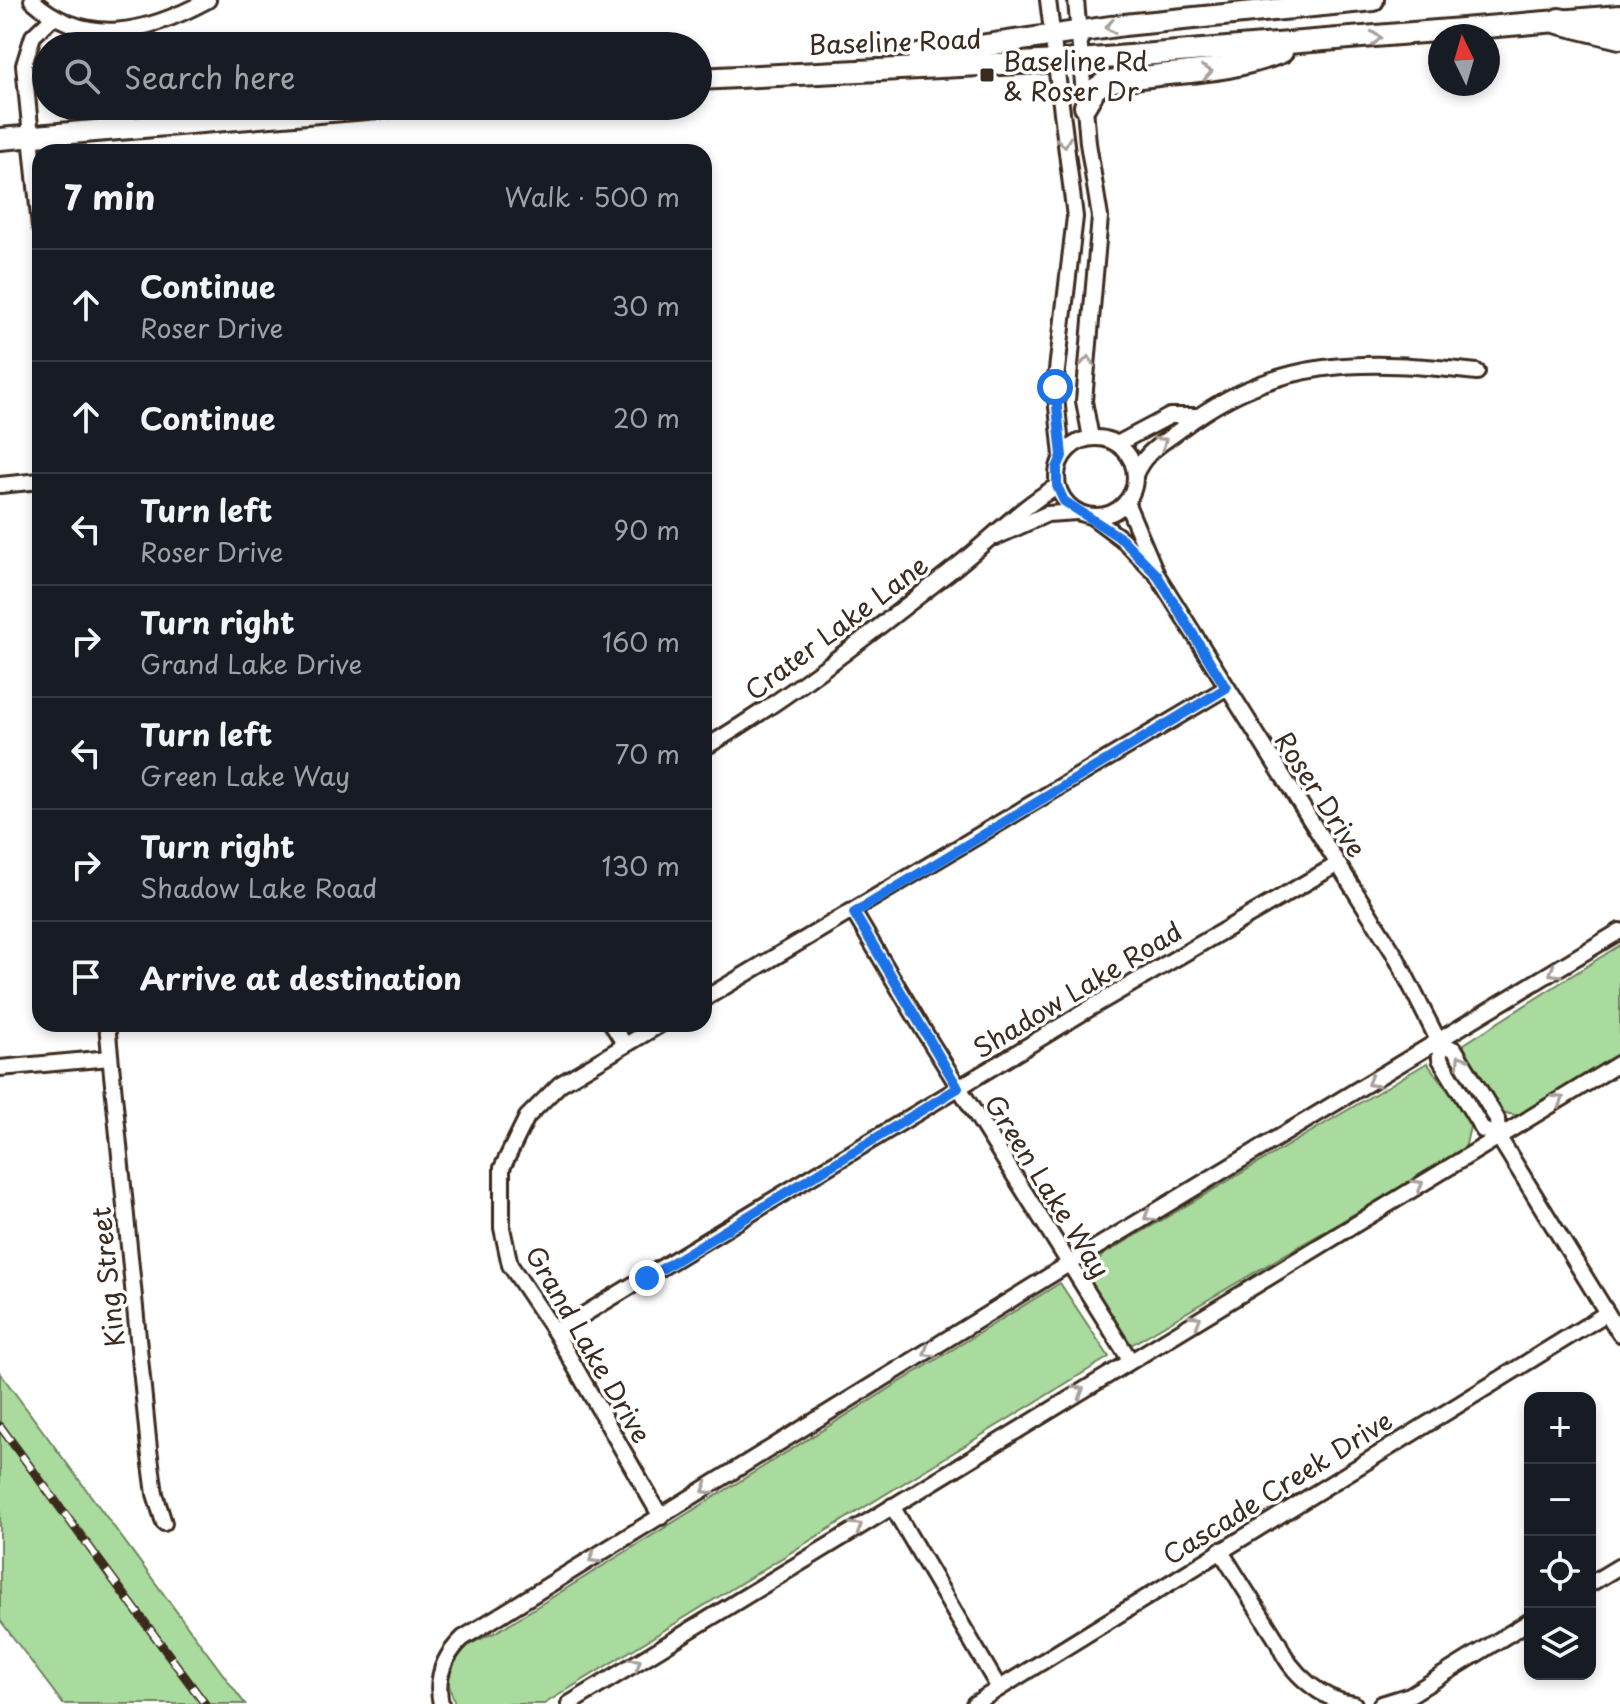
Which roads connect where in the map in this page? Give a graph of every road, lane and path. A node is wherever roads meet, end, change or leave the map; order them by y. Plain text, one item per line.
1 (32, 0) edge
2 (208, 0) edge
3 (1048, 0) edge
4 (1076, 0) edge
5 (1373, 0) edge
6 (1620, 16) edge
7 (52, 18) junction
8 (1559, 21) junction
9 (37, 32) edge
10 (106, 32) edge
11 (115, 32) edge
12 (1080, 32) junction
13 (1052, 36) junction
14 (1620, 36) edge
15 (32, 39) edge
16 (1301, 45) junction
17 (1056, 60) junction
18 (1080, 60) junction
19 (795, 72) junction
20 (712, 78) edge
21 (1085, 106) junction
22 (224, 120) edge
23 (33, 136) junction
24 (0, 139) edge
25 (34, 144) edge
26 (1477, 372) dead end
27 (1196, 416) junction
28 (1091, 438) junction
29 (1117, 444) junction
30 (1062, 456) junction
31 (1135, 475) junction
32 (32, 482) edge
33 (0, 485) edge
34 (1057, 486) junction
35 (1126, 502) junction
36 (1084, 514) junction
37 (992, 538) junction
38 (1157, 575) junction
39 (1226, 688) junction
40 (712, 743) edge
41 (1338, 864) junction
42 (854, 913) junction
43 (1620, 931) edge
44 (712, 994) edge
45 (108, 1032) edge
46 (617, 1032) edge
47 (647, 1032) edge
48 (1439, 1042) junction
49 (625, 1045) junction
50 (110, 1058) junction
51 (1620, 1063) edge
52 (0, 1068) edge
53 (958, 1088) junction
54 (1498, 1136) junction
55 (1067, 1265) junction
56 (1607, 1313) junction
57 (555, 1332) junction
58 (1620, 1334) edge
59 (1130, 1360) junction
60 (892, 1506) junction
61 (661, 1517) junction
62 (164, 1523) dead end
63 (1220, 1550) junction
64 (1620, 1566) edge
65 (1596, 1580) edge
66 (1524, 1625) edge
67 (999, 1688) junction
68 (441, 1704) edge
69 (569, 1704) edge
70 (974, 1704) edge
71 (1354, 1704) edge
72 (1381, 1704) edge

1 - 7 street
2 - 11 street
3 - 13 street
4 - 12 street
5 -> 12 main road, Baseline Road
6 - 8 main road, Baseline Road
7 - 9 street
7 - 10 street
8 - 14 main road
16 -> 8 main road, Baseline Road
12 - 13 main road, Baseline Road
12 - 18 street
13 - 17 street
13 - 19 main road, Baseline Road
15 - 23 street
16 - 18 main road, Baseline Road
21 -> 16 main road
17 - 18 main road, Baseline Road
17 - 19 main road, Baseline Road
17 -> 30 street
18 - 21 street
19 - 20 main road, Baseline Road
28 -> 21 street
22 - 23 main road
23 - 24 main road
23 - 25 street
26 - 27 street
27 - 29 street
31 -> 27 street
28 - 29 street
28 - 30 street
29 - 31 street
30 - 34 street
31 - 35 street
32 - 33 street
34 - 36 street
34 - 37 street, Crater Lake Lane
35 - 36 street
35 - 38 street, Roser Drive
36 - 37 street, Crater Lake Lane
36 - 38 street, Roser Drive
37 - 40 street, Crater Lake Lane
38 - 39 street, Roser Drive
39 - 41 street, Roser Drive
39 - 42 street
41 - 48 street, Roser Drive
41 - 53 street, Shadow Lake Road
42 - 44 street
42 - 53 street, Green Lake Way
43 -> 48 street
45 - 50 street, King Street
46 - 49 street
47 - 49 street, Grand Lake Drive
48 - 54 street, Roser Drive
48 -> 55 street
49 - 57 street, Grand Lake Drive
50 - 52 street
50 - 62 street, King Street
54 -> 51 street
53 - 55 street, Green Lake Way
53 - 57 street, Shadow Lake Road
54 - 56 street, Roser Drive
59 -> 54 street
55 - 59 street, Green Lake Way
55 -> 61 street
56 - 58 street, Roser Drive
56 - 63 street, Cascade Creek Drive
57 - 61 street, Grand Lake Drive
60 -> 59 street
60 - 67 street
69 -> 60 street
61 -> 68 street
63 - 67 street, Cascade Creek Drive
63 - 71 street
64 - 65 street
66 - 72 street
67 - 70 street, Cascade Creek Drive

